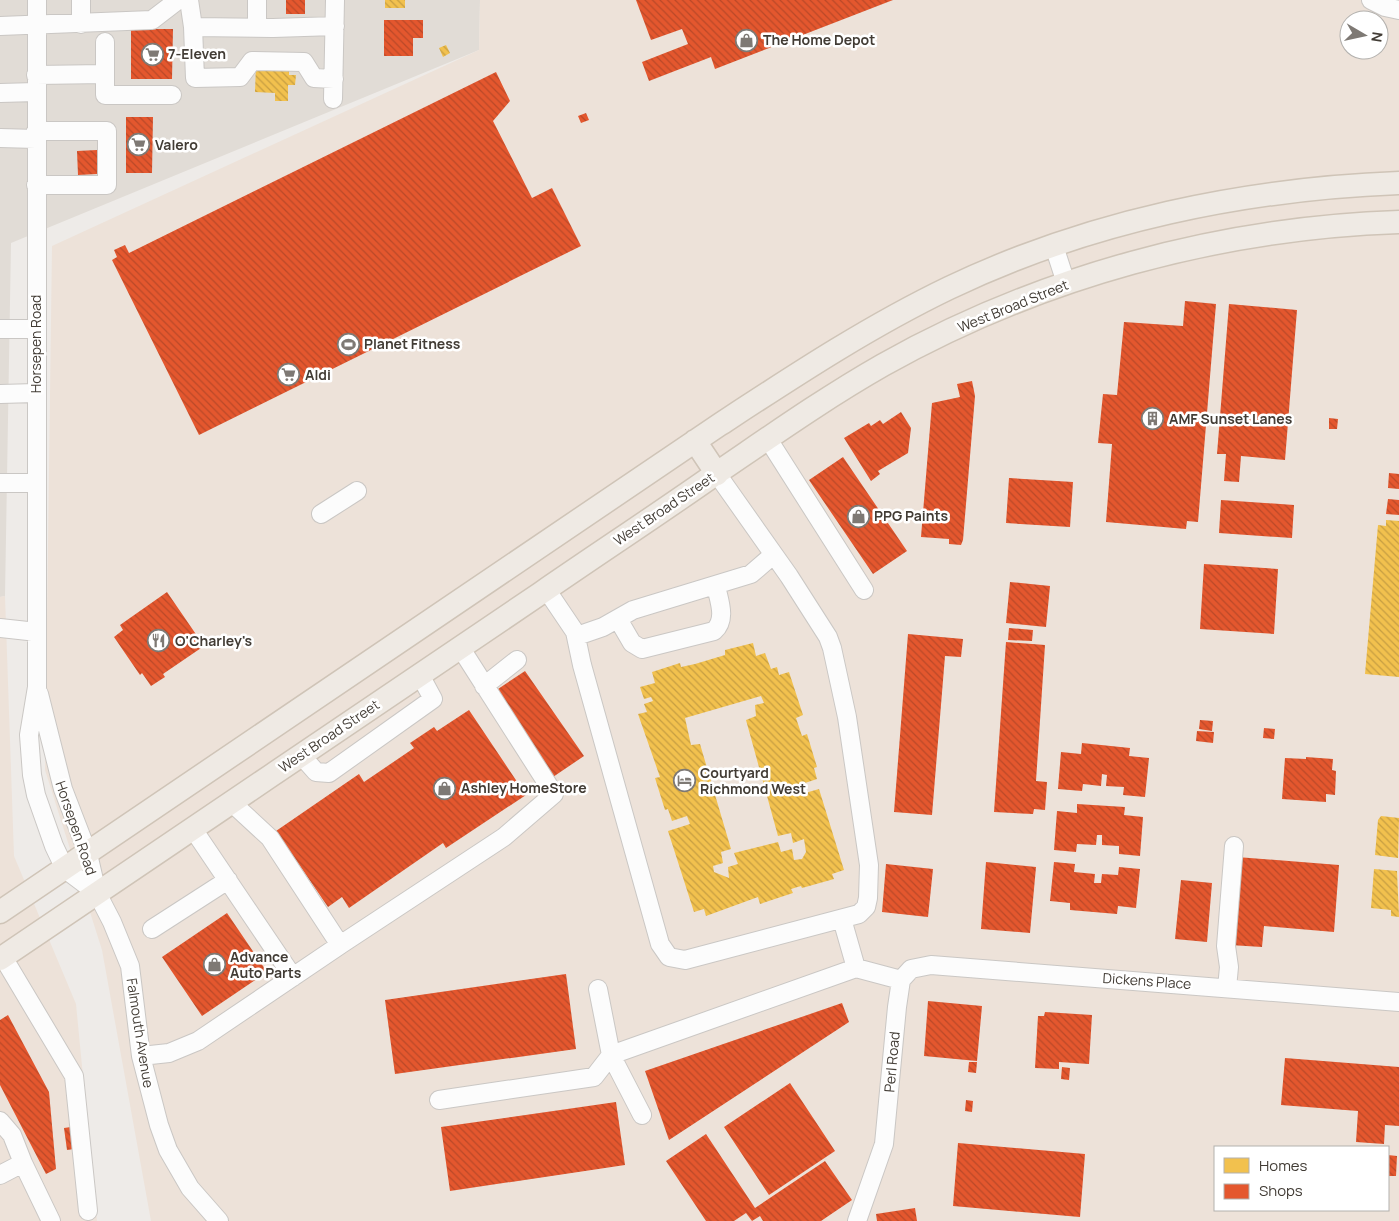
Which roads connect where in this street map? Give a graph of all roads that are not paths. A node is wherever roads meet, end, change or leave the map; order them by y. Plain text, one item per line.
1 (36, 0) edge
2 (82, 0) edge
3 (178, 0) edge
4 (189, 0) edge
5 (257, 0) edge
6 (335, 0) edge
7 (1371, 0) edge
8 (1399, 10) edge
9 (81, 24) junction
10 (0, 26) edge
11 (36, 26) junction
12 (334, 26) junction
13 (193, 27) junction
14 (257, 28) junction
15 (105, 42) dead end
16 (105, 74) junction
17 (334, 79) junction
18 (36, 83) junction
19 (0, 93) edge
20 (172, 95) dead end
21 (333, 99) dead end
22 (36, 135) junction
23 (0, 138) edge
24 (1399, 183) edge
25 (36, 185) junction
26 (1399, 222) edge
27 (1054, 246) junction
28 (1066, 283) junction
29 (36, 329) junction
30 (0, 330) edge
31 (36, 393) junction
32 (0, 394) edge
33 (768, 439) junction
34 (695, 441) junction
35 (717, 474) junction
36 (0, 483) edge
37 (36, 483) junction
38 (357, 491) dead end
39 (321, 514) dead end
40 (773, 555) junction
41 (716, 586) junction
42 (546, 589) junction
43 (864, 590) dead end
44 (618, 620) junction
45 (0, 628) edge
46 (37, 632) junction
47 (576, 636) junction
48 (460, 647) junction
49 (517, 660) dead end
50 (420, 675) junction
51 (484, 686) junction
52 (37, 687) junction
53 (301, 755) junction
54 (232, 802) junction
55 (193, 829) junction
56 (1234, 846) dead end
57 (88, 854) junction
58 (65, 868) junction
59 (228, 880) junction
60 (97, 893) junction
61 (0, 912) edge
62 (842, 919) junction
63 (152, 929) dead end
64 (340, 945) junction
65 (1, 958) edge
66 (856, 968) junction
67 (293, 976) junction
68 (901, 980) junction
69 (1227, 988) junction
70 (598, 989) dead end
71 (1399, 1002) edge
72 (610, 1055) junction
73 (142, 1056) junction
74 (439, 1100) dead end
75 (642, 1115) dead end
76 (0, 1121) edge
77 (23, 1163) junction
78 (0, 1175) edge
79 (88, 1211) dead end
80 (51, 1221) edge
81 (219, 1221) edge
82 (857, 1221) edge

1 - 11 street, Horsepen Road
2 - 9 street
3 - 9 street
4 - 13 street
5 - 14 street
6 - 12 street
7 - 8 street
9 - 11 street
10 - 11 street
11 - 18 street, Horsepen Road
12 - 14 street
12 - 17 street
13 - 14 street
13 - 17 street
15 - 16 street
16 - 18 street
16 - 20 street
17 - 21 street
18 - 19 street
18 - 22 street, Horsepen Road
22 - 23 street
22 - 25 street, Horsepen Road
22 - 25 street
24 - 27 main road
25 - 29 street, Horsepen Road
26 - 28 main road, West Broad Street
27 - 28 street
27 - 34 main road
28 - 33 main road, West Broad Street
29 - 30 street
29 - 31 street, Horsepen Road
31 - 32 street
31 - 37 street, Horsepen Road
33 - 35 main road, West Broad Street
33 - 43 street
34 - 35 main road
34 - 57 main road
35 - 40 street
35 - 42 main road, West Broad Street
36 - 37 street
37 - 46 street, Horsepen Road
38 - 39 street
40 - 41 street
40 - 62 street
41 - 44 street
41 - 44 street
42 - 47 street
42 - 48 main road, West Broad Street
44 - 47 street
45 - 46 street
46 - 52 street, Horsepen Road
47 - 62 street
48 - 50 main road, West Broad Street
48 - 51 street
49 - 51 street
50 - 53 main road, West Broad Street
50 - 53 street
51 - 64 street
52 - 57 street, Horsepen Road
52 - 58 street, Horsepen Road
53 - 54 main road, West Broad Street
54 - 55 main road, West Broad Street
54 - 64 street
55 - 59 street
55 - 60 main road, West Broad Street
56 - 69 street
57 - 58 main road
57 - 60 street, Horsepen Road
58 - 60 street, Horsepen Road
58 - 61 main road
59 - 63 street
59 - 67 street
60 - 65 main road, West Broad Street
60 - 73 street, Falmouth Avenue
62 - 66 street
64 - 67 street
65 - 79 street
66 - 68 street
66 - 72 street
67 - 73 street
68 - 69 street, Dickens Place
68 - 82 street, Perl Road
69 - 71 street, Dickens Place
70 - 72 street
72 - 74 street
72 - 75 street
73 - 81 street, Falmouth Avenue
76 - 77 street
77 - 78 street
77 - 80 street

